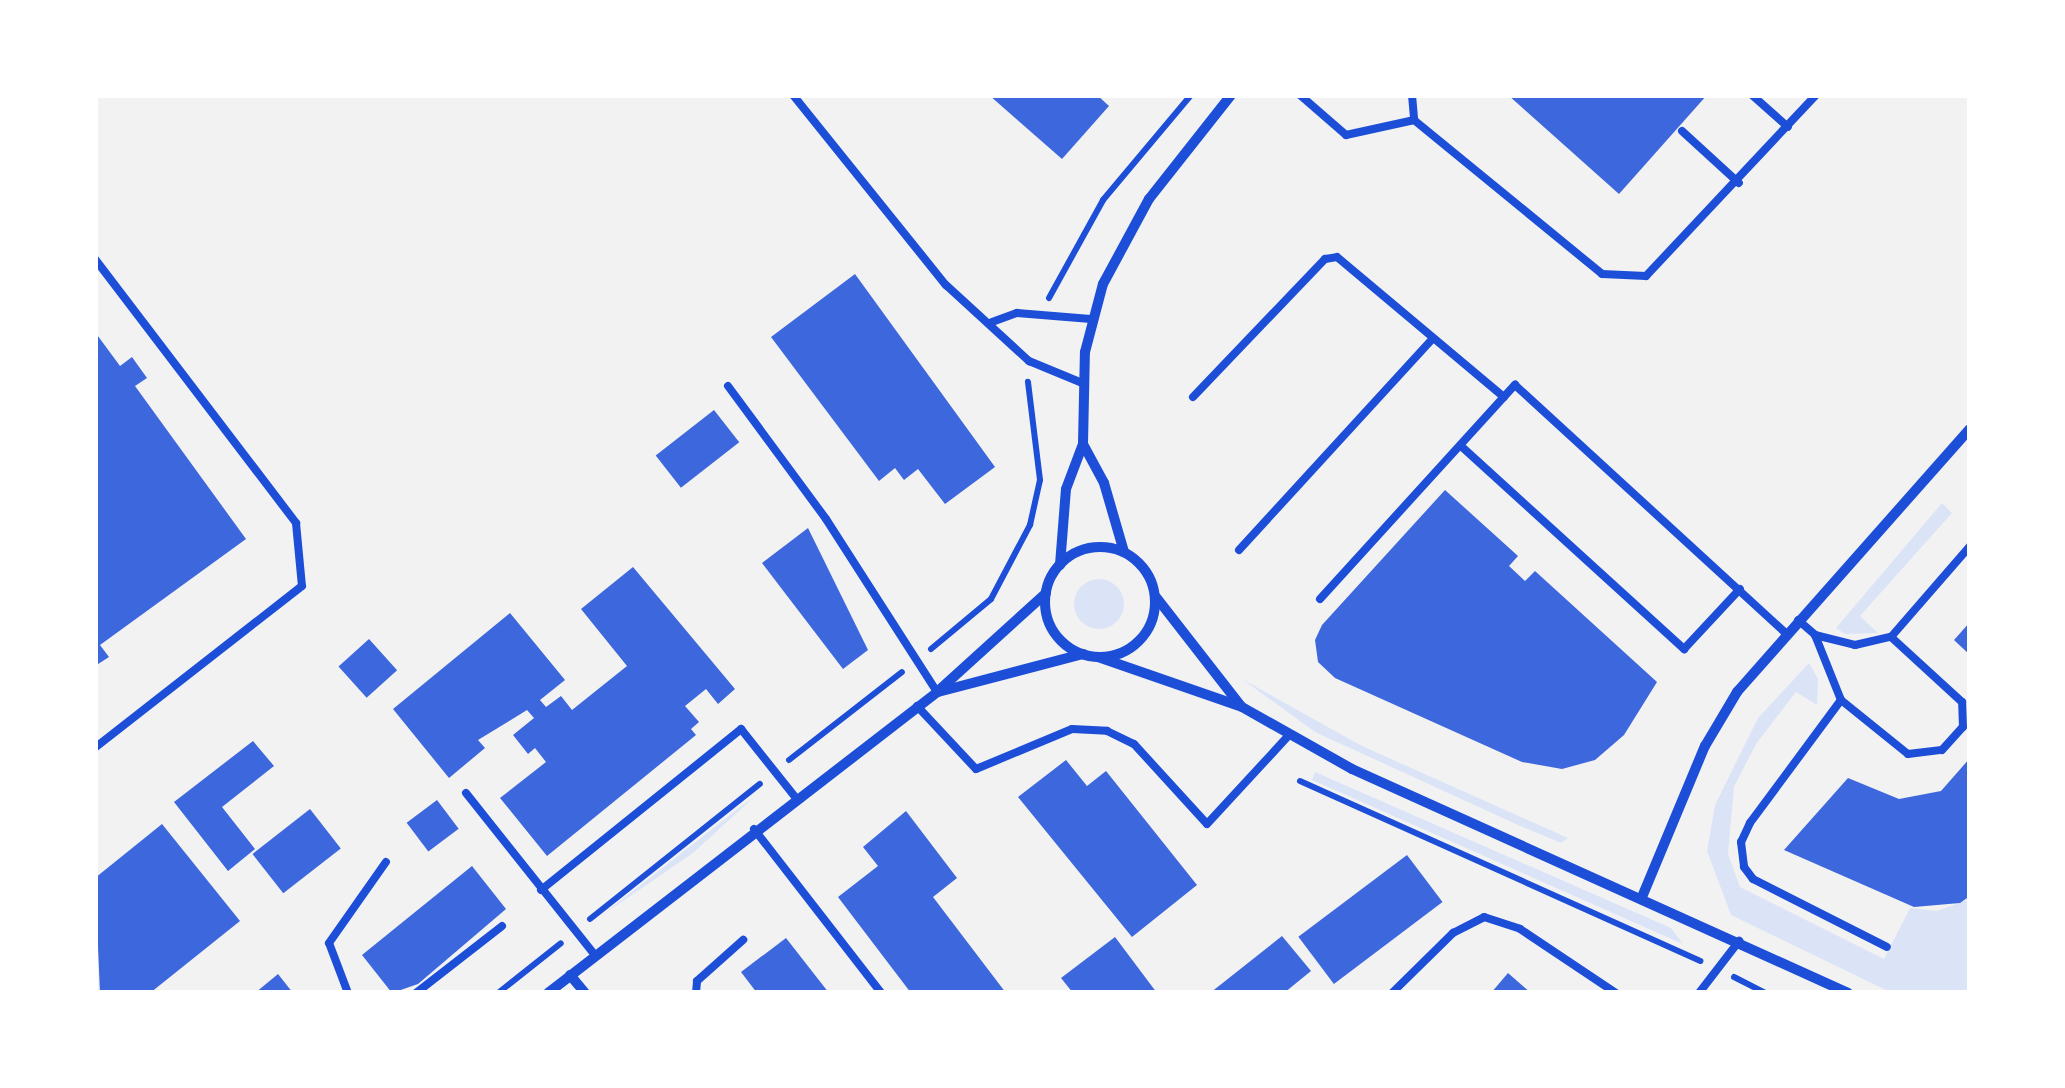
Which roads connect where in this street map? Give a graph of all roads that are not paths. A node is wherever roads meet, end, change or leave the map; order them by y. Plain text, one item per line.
1 (792, 95) edge
2 (1231, 95) edge
3 (1300, 95) edge
4 (1412, 95) edge
5 (1752, 95) edge
6 (1816, 95) edge
7 (1414, 120) junction
8 (1788, 127) junction
9 (1682, 131) dead end
10 (1740, 183) junction
11 (95, 259) edge
12 (1090, 319) junction
13 (992, 322) junction
14 (1433, 338) junction
15 (1082, 383) junction
16 (728, 386) dead end
17 (1193, 397) dead end
18 (1504, 397) junction
19 (1970, 429) edge
20 (1083, 444) junction
21 (1460, 446) junction
22 (1970, 546) edge
23 (1239, 550) dead end
24 (1124, 552) junction
25 (1060, 565) junction
26 (1740, 589) junction
27 (1046, 593) junction
28 (1155, 596) junction
29 (1320, 599) dead end
30 (1798, 620) junction
31 (1786, 633) junction
32 (1815, 636) junction
33 (1891, 637) junction
34 (1083, 654) junction
35 (1098, 656) junction
36 (936, 692) junction
37 (1841, 700) junction
38 (918, 706) junction
39 (1242, 707) junction
40 (1289, 735) junction
41 (95, 748) edge
42 (466, 793) dead end
43 (795, 796) junction
44 (754, 829) junction
45 (386, 862) dead end
46 (542, 890) junction
47 (1642, 897) junction
48 (502, 926) dead end
49 (744, 940) dead end
50 (1740, 941) junction
51 (1887, 947) dead end
52 (594, 956) junction
53 (570, 975) junction
54 (1844, 992) edge
55 (348, 993) edge
56 (416, 993) edge
57 (548, 993) edge
58 (585, 993) edge
59 (696, 993) edge
60 (881, 993) edge
61 (1392, 993) edge
62 (1616, 993) edge
63 (1699, 993) edge

1 - 13 lane
2 - 12 street
3 - 7 lane
4 - 7 lane
5 - 8 lane
6 - 8 lane
7 - 10 lane
8 - 10 lane
9 - 10 lane
11 - 41 lane
12 - 13 lane
12 - 15 street
13 - 15 lane
14 - 17 lane
14 - 18 lane
14 - 23 lane
15 - 20 street
16 - 36 lane
18 - 21 lane
18 - 26 lane
19 - 30 street
20 - 24 street
20 - 25 street
21 - 26 lane
21 - 29 lane
22 - 33 lane
24 - 25 street
24 - 28 street
25 - 27 street
26 - 31 lane
27 - 34 street
27 - 36 street
28 - 35 street
28 - 39 street
30 - 31 street
30 - 32 lane
31 - 47 street
32 - 33 lane
32 - 37 lane
33 - 37 lane
34 - 35 street
34 - 36 street
35 - 39 street
36 - 38 street
37 - 51 lane
38 - 40 lane
38 - 43 street
39 - 40 street
40 - 47 street
42 - 46 lane
43 - 44 street
43 - 46 lane
44 - 52 street
44 - 60 lane
45 - 55 lane
46 - 52 lane
47 - 50 street
48 - 56 lane
49 - 59 lane
50 - 54 street
50 - 63 lane
52 - 53 street
53 - 57 street
53 - 58 street
61 - 62 lane

